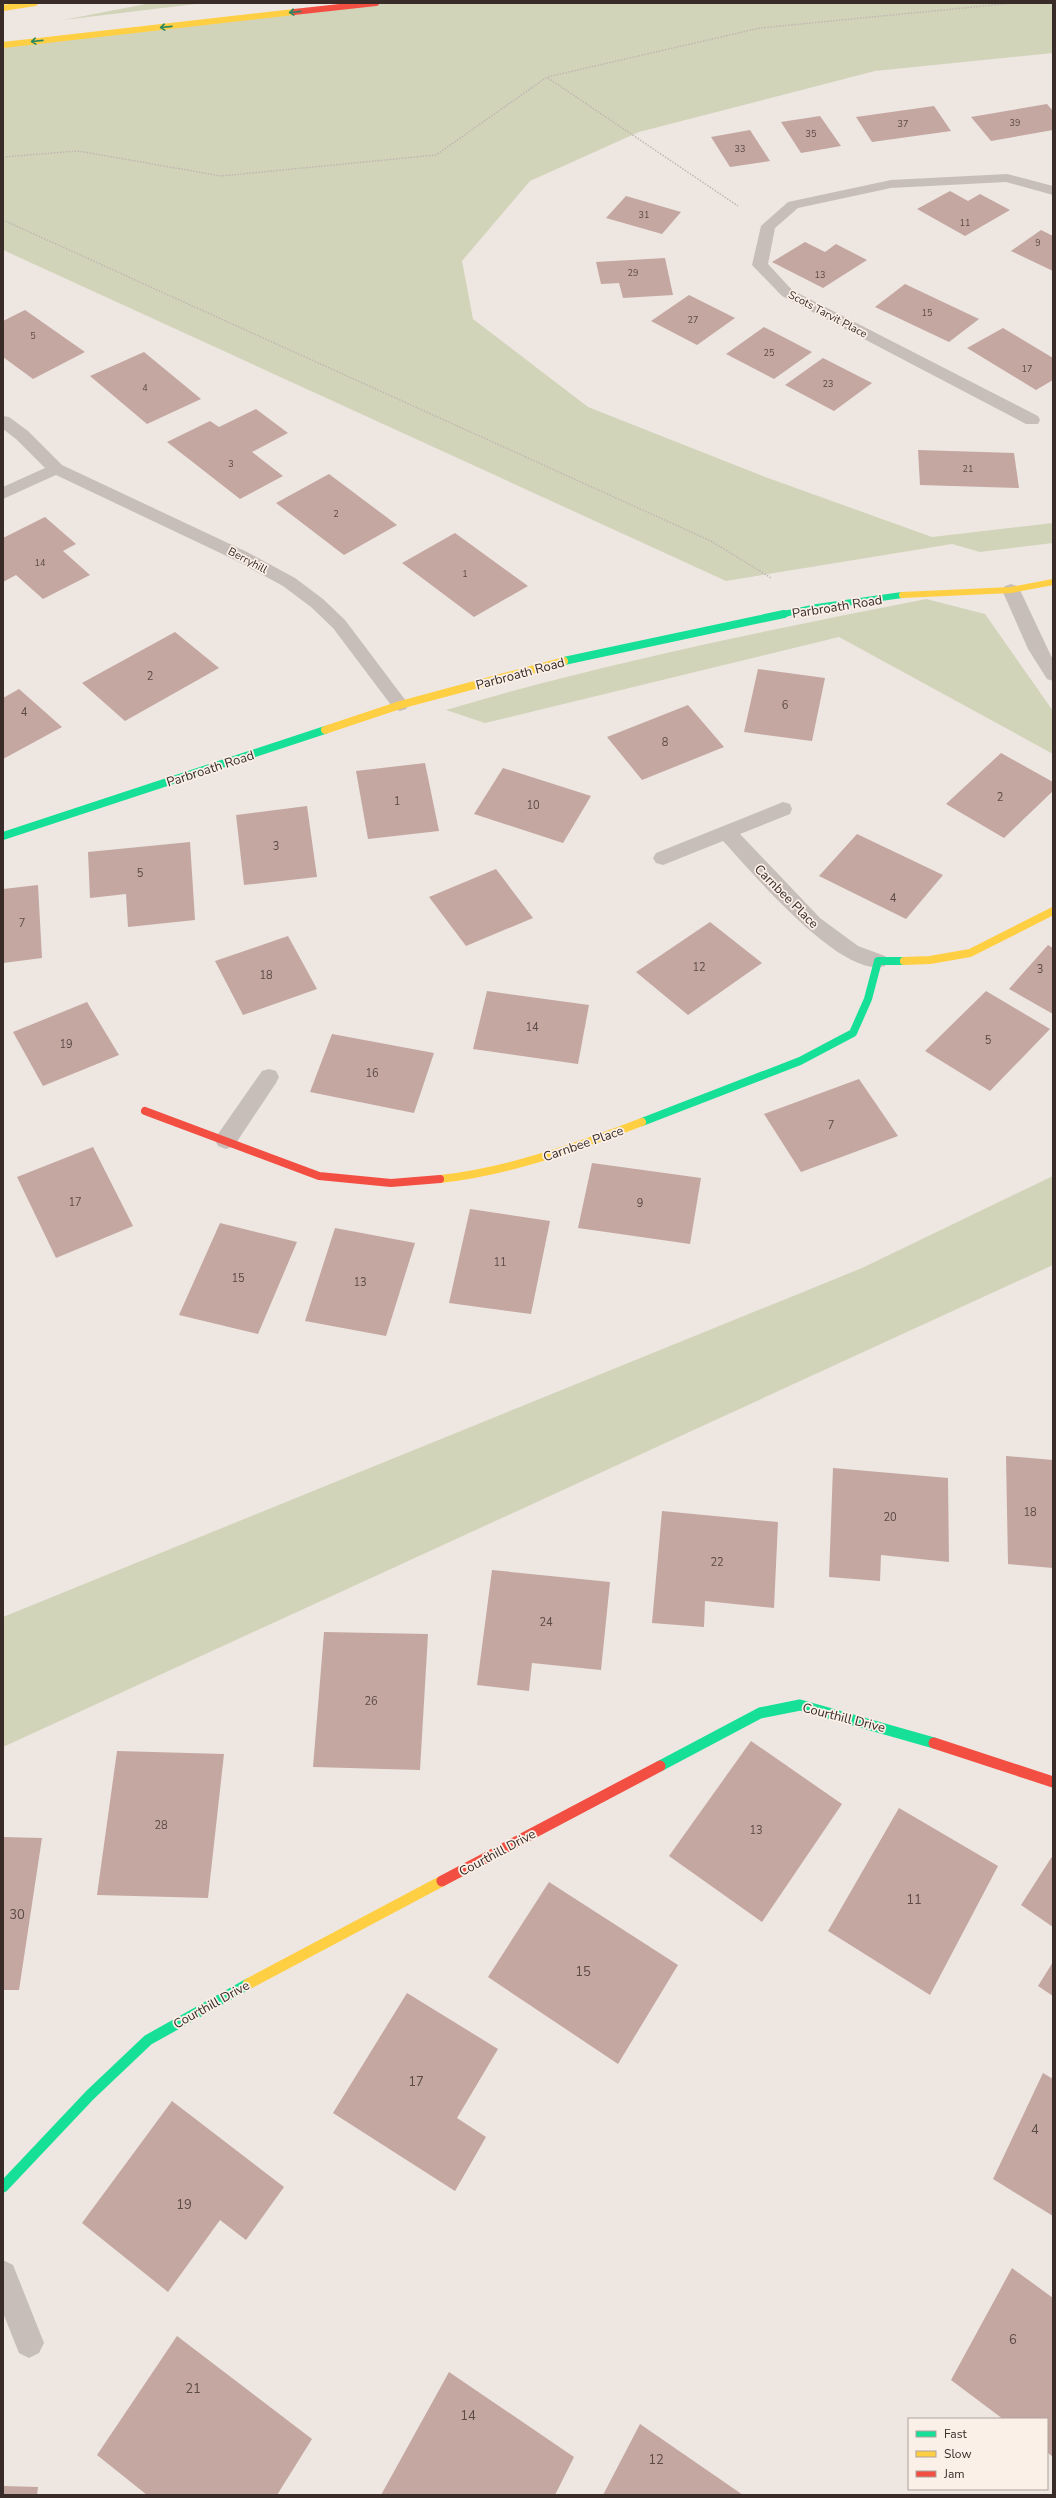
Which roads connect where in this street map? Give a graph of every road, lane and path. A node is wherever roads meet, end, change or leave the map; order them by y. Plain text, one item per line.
1 (35, 3) edge
2 (376, 3) edge
3 (1014, 3) edge
4 (3, 8) edge
5 (3, 45) edge
6 (547, 77) junction
7 (3, 157) edge
8 (1053, 191) edge
9 (3, 220) edge
10 (768, 226) junction
11 (1032, 420) dead end
12 (3, 421) edge
13 (56, 469) junction
14 (3, 494) edge
15 (1053, 582) edge
16 (1011, 590) junction
17 (817, 607) junction
18 (1053, 675) edge
19 (400, 705) junction
20 (783, 809) dead end
21 (726, 832) junction
22 (3, 836) edge
23 (663, 858) dead end
24 (1053, 911) edge
25 (878, 961) junction
26 (269, 1077) dead end
27 (145, 1111) dead end
28 (226, 1140) junction
29 (1053, 1782) edge
30 (3, 2187) edge
31 (3, 2275) edge
32 (29, 2343) dead end

1 - 4 street
2 -> 5 street
3 - 6 path
6 - 7 path
6 - 10 path
8 - 10 street
9 - 17 path
10 - 11 street, Scots Tarvit Place
12 - 13 street, Berryhill
13 - 14 street
13 - 19 street, Berryhill
15 - 16 street, Parbroath Road
16 - 17 street, Parbroath Road
16 - 18 street
17 - 19 street, Parbroath Road
19 - 22 street, Parbroath Road
20 - 21 street
21 - 23 street
21 - 25 street, Carnbee Place
24 - 25 street, Carnbee Place
25 - 28 street, Carnbee Place
26 - 28 street
27 - 28 street, Carnbee Place
29 - 30 street, Courthill Drive
31 - 32 street

